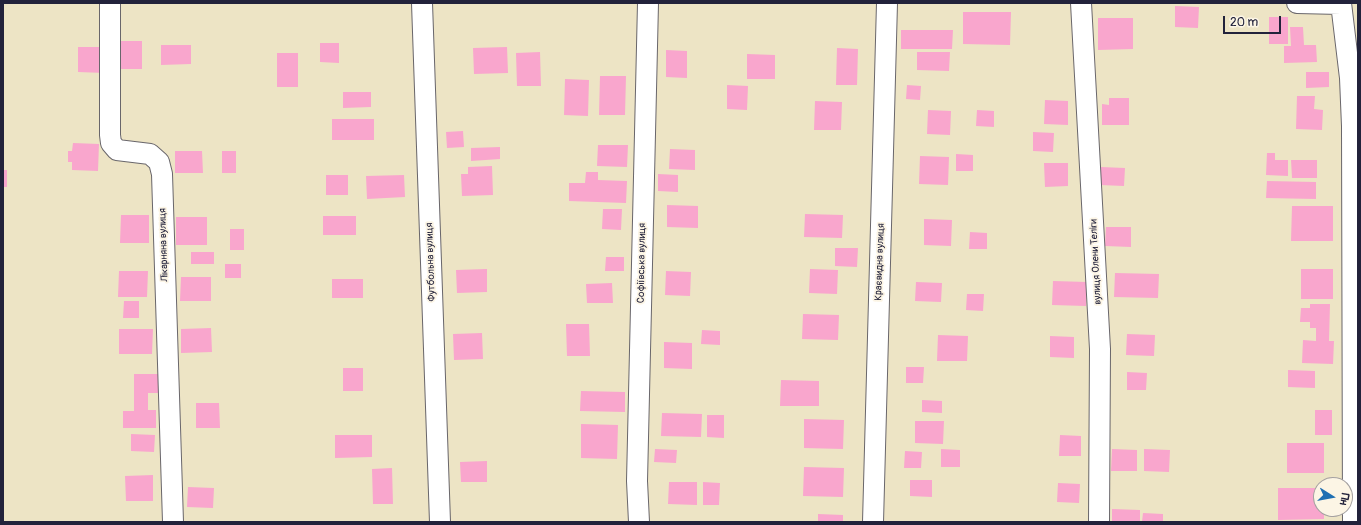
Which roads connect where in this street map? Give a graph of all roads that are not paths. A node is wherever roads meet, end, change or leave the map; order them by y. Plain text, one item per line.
1 (110, 3) edge
2 (422, 3) edge
3 (648, 3) edge
4 (887, 3) edge
5 (1081, 3) edge
6 (1297, 3) edge
7 (1341, 4) edge
8 (173, 522) edge
9 (440, 522) edge
10 (639, 522) edge
11 (873, 522) edge
12 (1099, 522) edge
13 (1353, 522) edge

1 - 8 street, Лікарняна вулиця
2 - 9 street, Футбольна вулиця
3 - 10 street, Софіївська вулиця
4 - 11 street, Краєвидна вулиця
5 - 12 street, вулиця Олени Теліги
6 - 7 street
7 - 13 street

